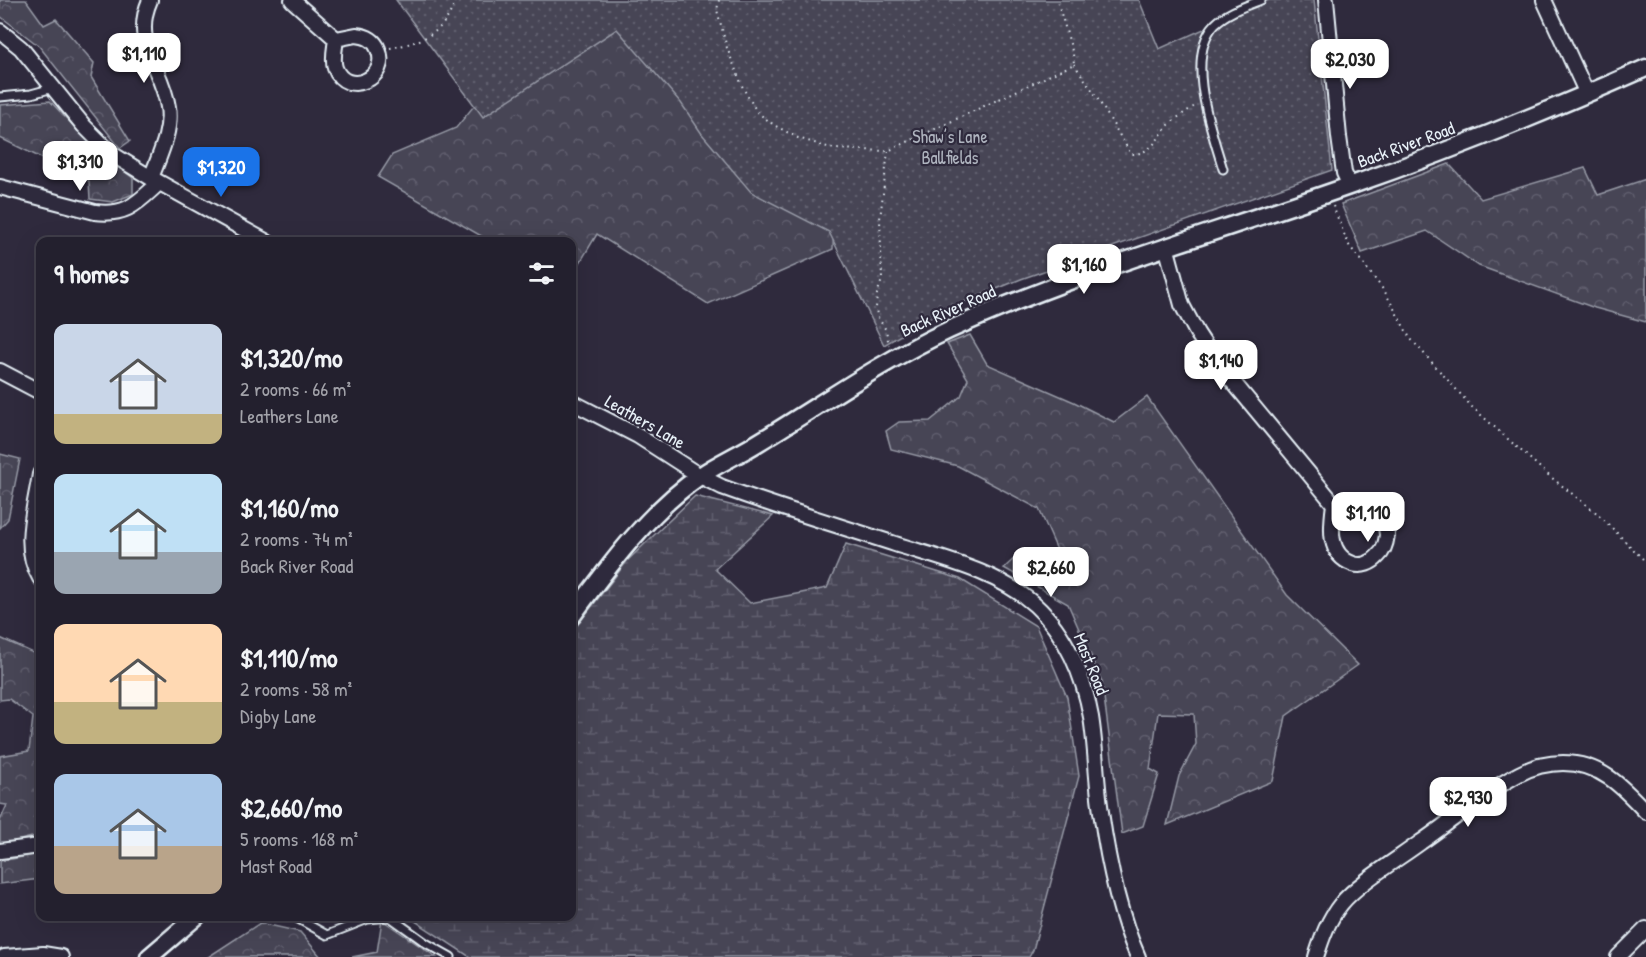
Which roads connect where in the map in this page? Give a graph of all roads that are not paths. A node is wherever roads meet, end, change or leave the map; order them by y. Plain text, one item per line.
1 (150, 0) edge
2 (292, 0) edge
3 (1261, 0) edge
4 (1326, 0) edge
5 (1544, 0) edge
6 (0, 31) edge
7 (336, 39) junction
8 (1646, 68) edge
9 (54, 88) junction
10 (1587, 94) junction
11 (0, 97) edge
12 (1223, 169) dead end
13 (155, 181) junction
14 (1350, 186) junction
15 (0, 187) edge
16 (258, 237) edge
17 (1166, 246) junction
18 (0, 371) edge
19 (36, 390) edge
20 (576, 404) edge
21 (700, 476) junction
22 (36, 500) edge
23 (1334, 504) junction
24 (36, 569) edge
25 (576, 611) edge
26 (1646, 812) edge
27 (36, 846) edge
28 (0, 851) edge
29 (191, 921) edge
30 (302, 921) edge
31 (363, 921) edge
32 (396, 921) edge
33 (1646, 928) edge
34 (4, 957) edge
35 (61, 957) edge
36 (149, 957) edge
37 (451, 957) edge
38 (1138, 957) edge
39 (1316, 957) edge
40 (1618, 957) edge

1 - 13 street
2 - 7 street
3 - 12 lane
4 - 14 street
5 - 10 street
6 - 9 street
7 - 7 street
8 - 10 street, Back River Road
9 - 11 lane
9 - 13 street
10 - 14 street, Back River Road
13 - 15 street
13 - 16 street
14 - 17 street, Back River Road
17 - 21 street, Back River Road
17 - 23 street
18 - 19 street
20 - 21 street, Leathers Lane
21 - 25 street, Back River Road
21 - 38 street, Mast Road
22 - 24 street
23 - 23 street
26 - 39 street
27 - 28 street
29 - 36 street
30 - 31 lane
32 - 37 lane
33 - 40 street
34 - 35 street

